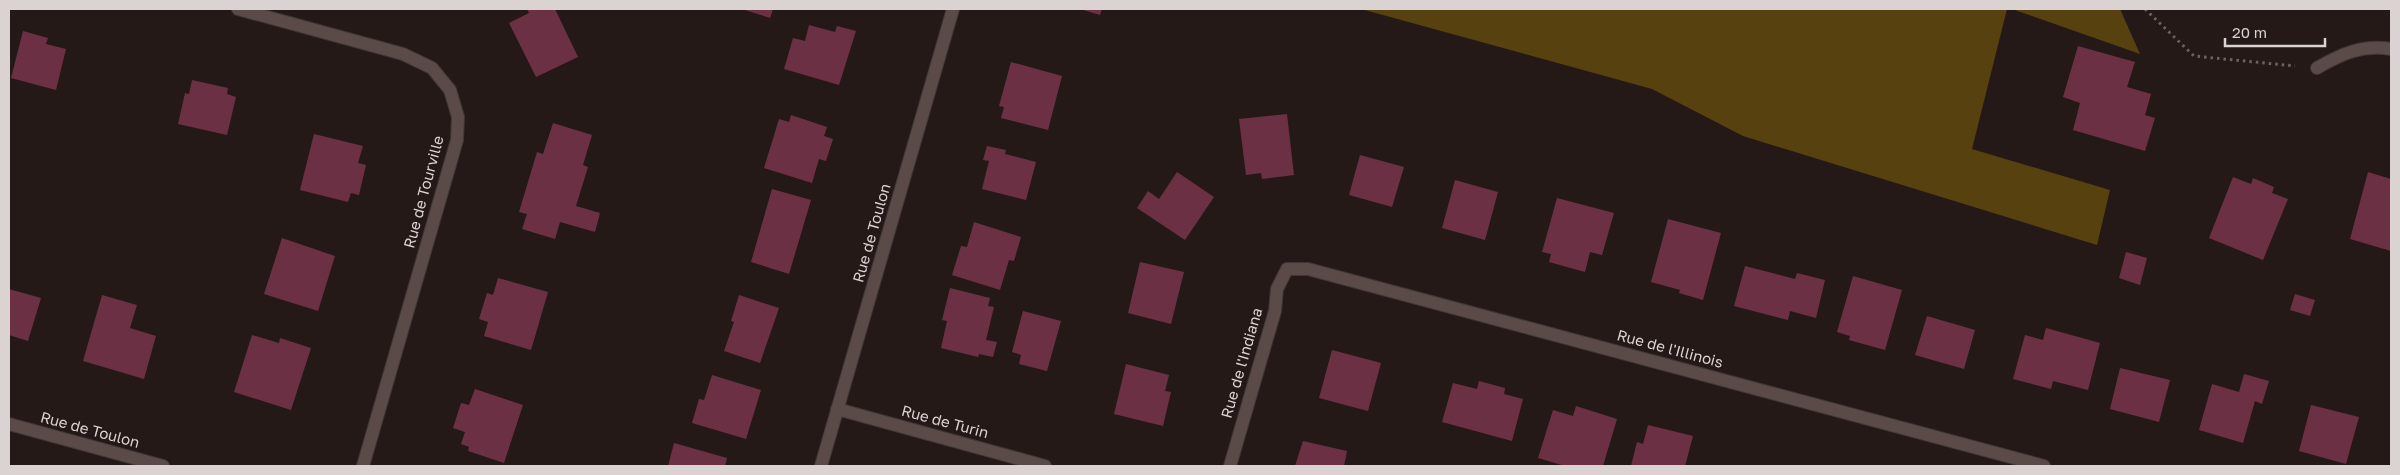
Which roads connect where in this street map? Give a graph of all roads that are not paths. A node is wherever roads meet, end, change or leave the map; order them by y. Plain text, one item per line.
1 (238, 9) edge
2 (953, 9) edge
3 (2391, 49) edge
4 (2317, 68) road end
5 (1287, 269) joint
6 (837, 409) junction
7 (9, 424) edge
8 (163, 466) edge
9 (363, 466) edge
10 (821, 466) edge
11 (1045, 466) edge
12 (1230, 466) edge
13 (2044, 466) edge

1 - 9 street, Rue de Tourville
2 - 6 street, Rue de Toulon
3 - 4 street
5 - 12 street, Rue de l'Indiana
5 - 13 street, Rue de l'Illinois
6 - 10 street, Rue de Toulon
6 - 11 street, Rue de Turin
7 - 8 street, Rue de Toulon

